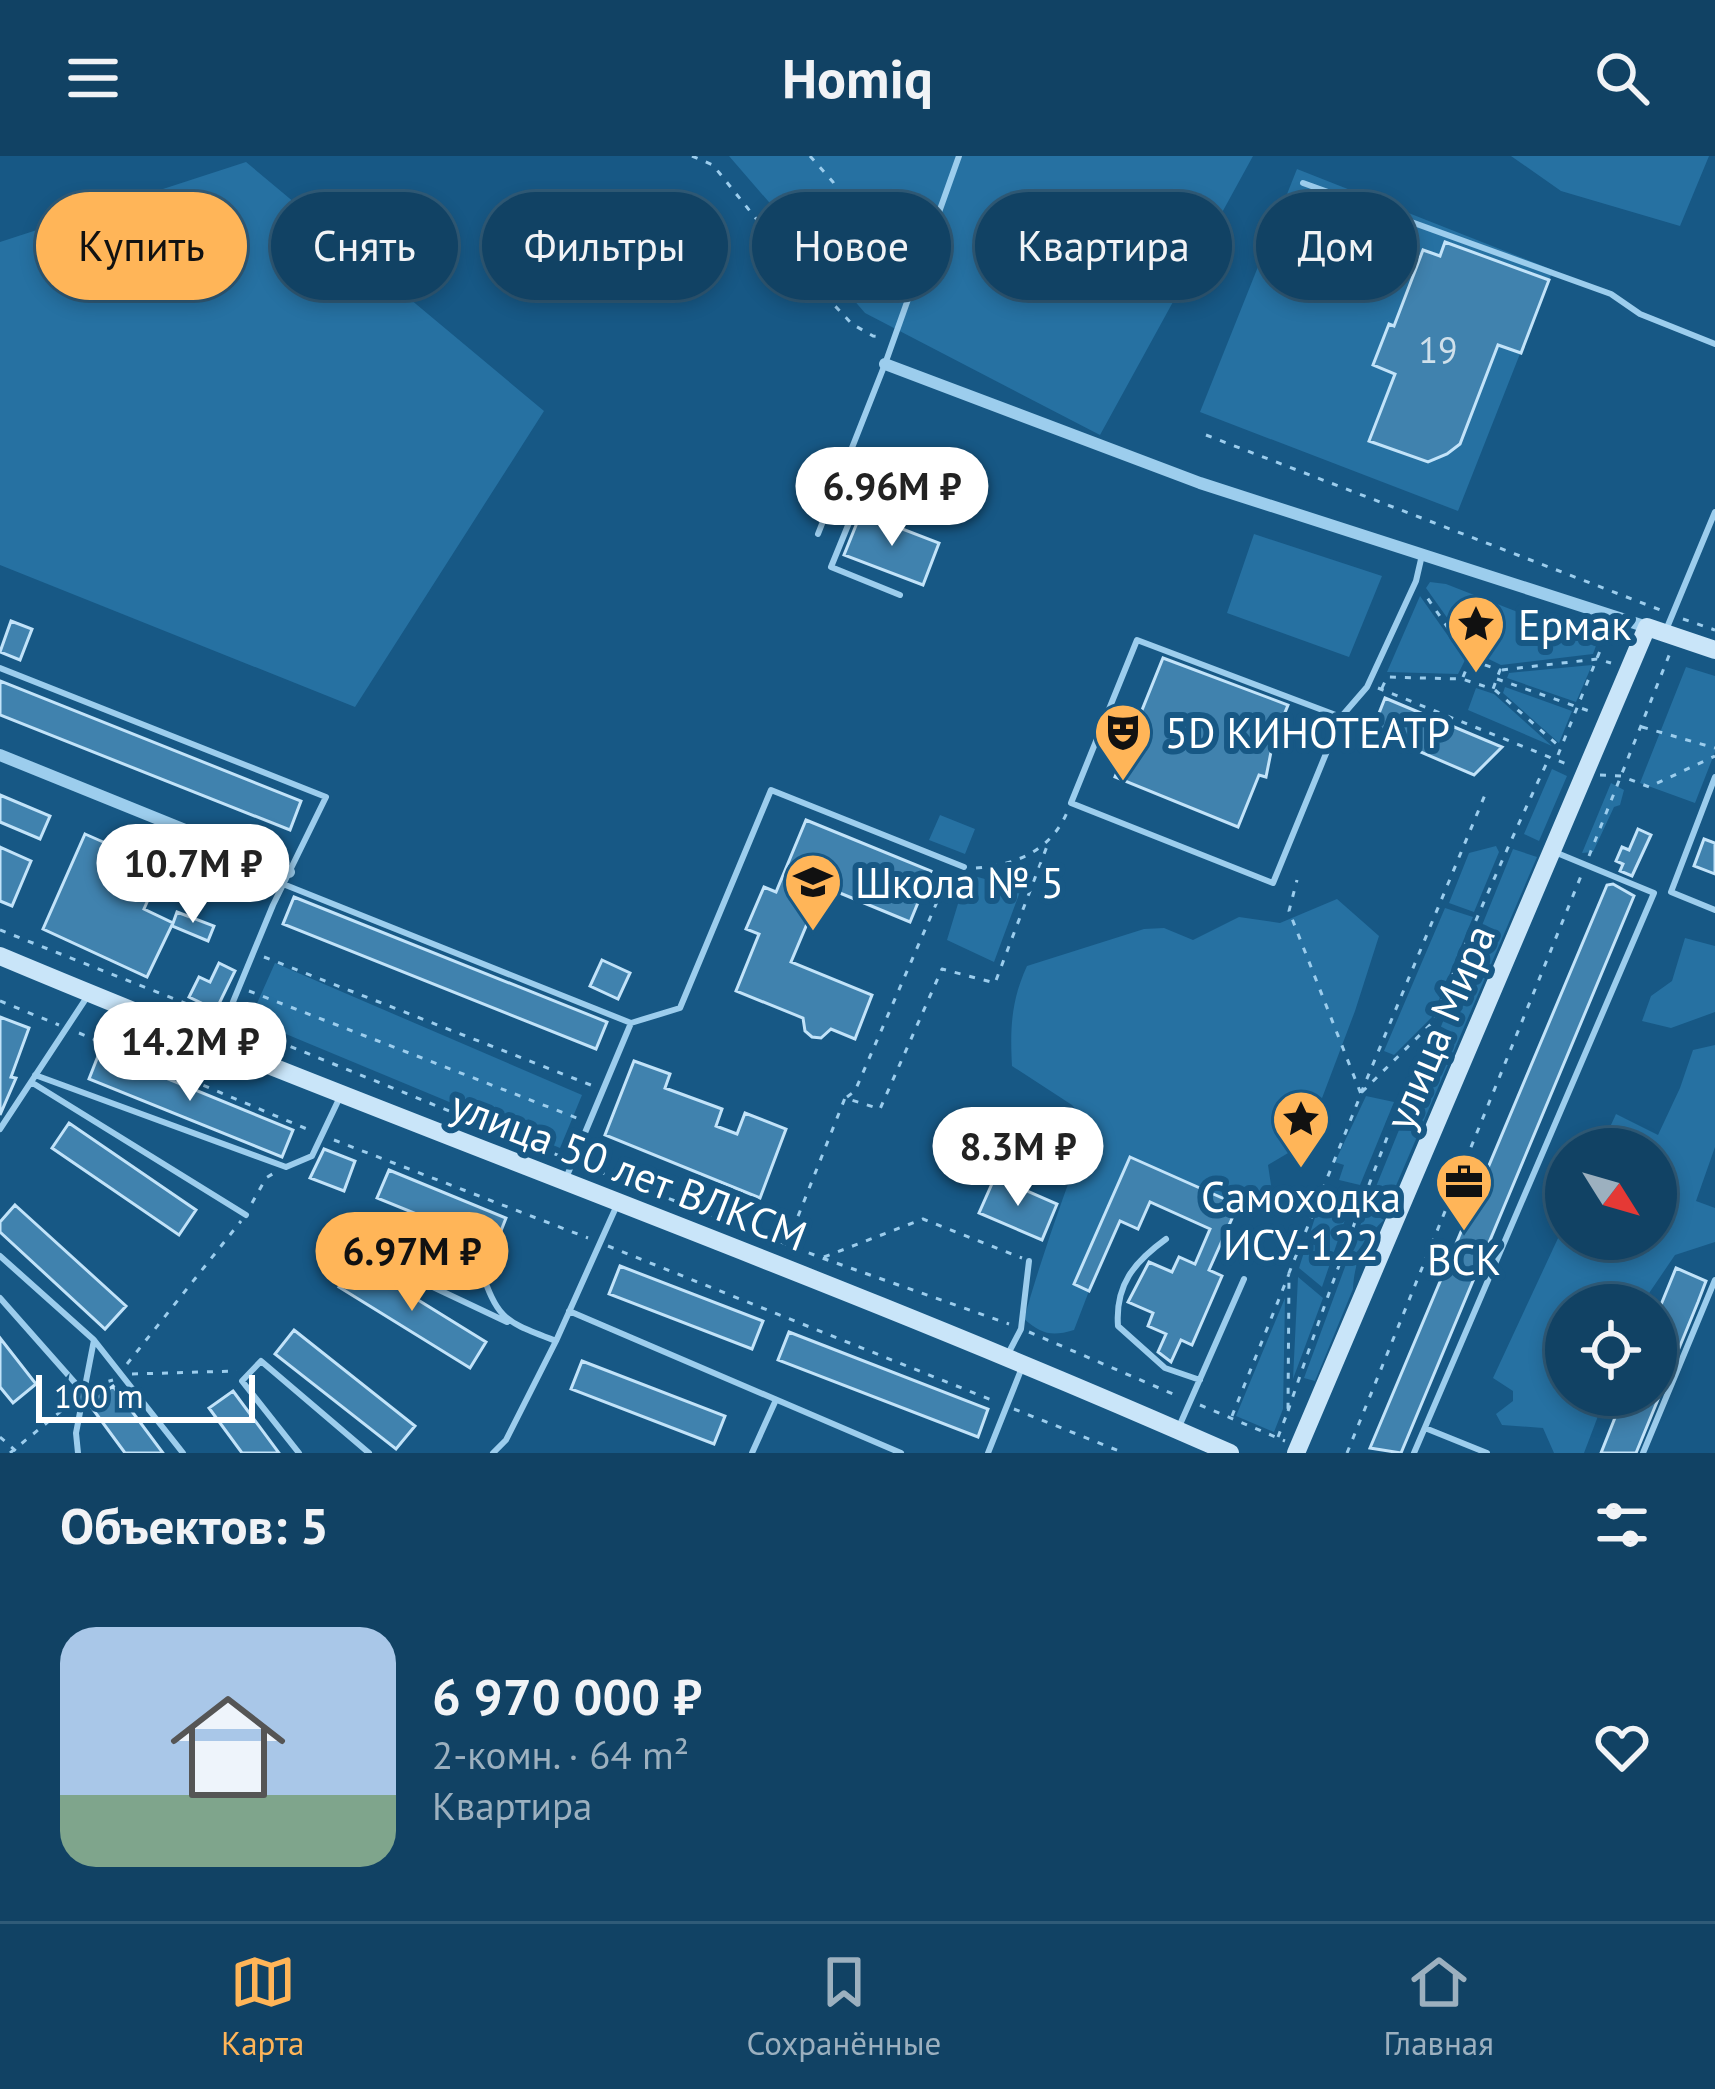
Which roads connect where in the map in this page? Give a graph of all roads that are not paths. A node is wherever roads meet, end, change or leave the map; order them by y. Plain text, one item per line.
1 (959, 156) edge
2 (1303, 183) dead end
3 (1715, 344) edge
4 (886, 364) junction
5 (841, 477) junction
6 (864, 486) junction
7 (1715, 512) edge
8 (948, 518) dead end
9 (818, 534) dead end
10 (1422, 554) junction
11 (900, 595) dead end
12 (1665, 628) junction
13 (1715, 650) edge
14 (0, 668) edge
15 (1341, 716) junction
16 (0, 755) edge
17 (1715, 777) edge
18 (1554, 851) junction
19 (964, 867) road end
20 (286, 878) junction
21 (1715, 910) edge
22 (0, 956) edge
23 (89, 993) junction
24 (631, 1023) junction
25 (215, 1046) junction
26 (33, 1079) junction
27 (340, 1096) junction
28 (0, 1129) edge
29 (563, 1184) junction
30 (616, 1205) junction
31 (246, 1215) road end
32 (1166, 1239) dead end
33 (0, 1256) edge
34 (1029, 1261) road end
35 (1244, 1279) dead end
36 (1715, 1280) edge
37 (0, 1298) edge
38 (569, 1311) junction
39 (507, 1322) junction
40 (94, 1340) junction
41 (556, 1341) junction
42 (1016, 1358) junction
43 (1200, 1380) junction
44 (81, 1390) junction
45 (775, 1400) junction
46 (1425, 1428) junction
47 (1178, 1430) junction
48 (1297, 1450) edge
49 (78, 1453) edge
50 (183, 1453) edge
51 (299, 1453) edge
52 (368, 1453) edge
53 (493, 1453) edge
54 (752, 1453) edge
55 (902, 1453) edge
56 (988, 1453) edge
57 (1230, 1453) edge
58 (1414, 1453) edge
59 (1487, 1453) edge
60 (1642, 1453) edge

1 - 4 lane
2 - 3 lane
4 - 5 lane
4 - 10 street
5 - 6 lane
5 - 9 lane
6 - 8 lane
6 - 11 lane
7 - 12 lane, улица Мира
10 - 12 street
10 - 15 lane
12 - 13 street
12 - 18 street, улица Мира
14 - 20 lane
15 - 15 lane
16 - 20 street
17 - 21 lane
18 - 46 lane
18 - 48 street, улица Мира
19 - 24 lane
20 - 24 lane
20 - 25 lane
22 - 23 street, улица 50 лет ВЛКСМ
23 - 25 street, улица 50 лет ВЛКСМ
23 - 26 lane
24 - 29 lane
25 - 27 street, улица 50 лет ВЛКСМ
26 - 27 lane
26 - 28 lane
26 - 31 lane
27 - 29 street, улица 50 лет ВЛКСМ
29 - 30 street, улица 50 лет ВЛКСМ
30 - 38 lane
30 - 42 street, улица 50 лет ВЛКСМ
32 - 43 lane
33 - 40 lane
34 - 42 lane
35 - 43 lane
36 - 60 lane
37 - 44 lane
38 - 41 lane
38 - 45 lane
39 - 39 lane
39 - 41 lane
40 - 44 lane
40 - 50 lane
41 - 53 lane
42 - 47 street, улица 50 лет ВЛКСМ
42 - 56 lane
43 - 47 lane
44 - 49 lane
45 - 54 lane
45 - 55 lane
46 - 58 lane
46 - 59 lane
47 - 57 street, улица 50 лет ВЛКСМ
51 - 52 lane

